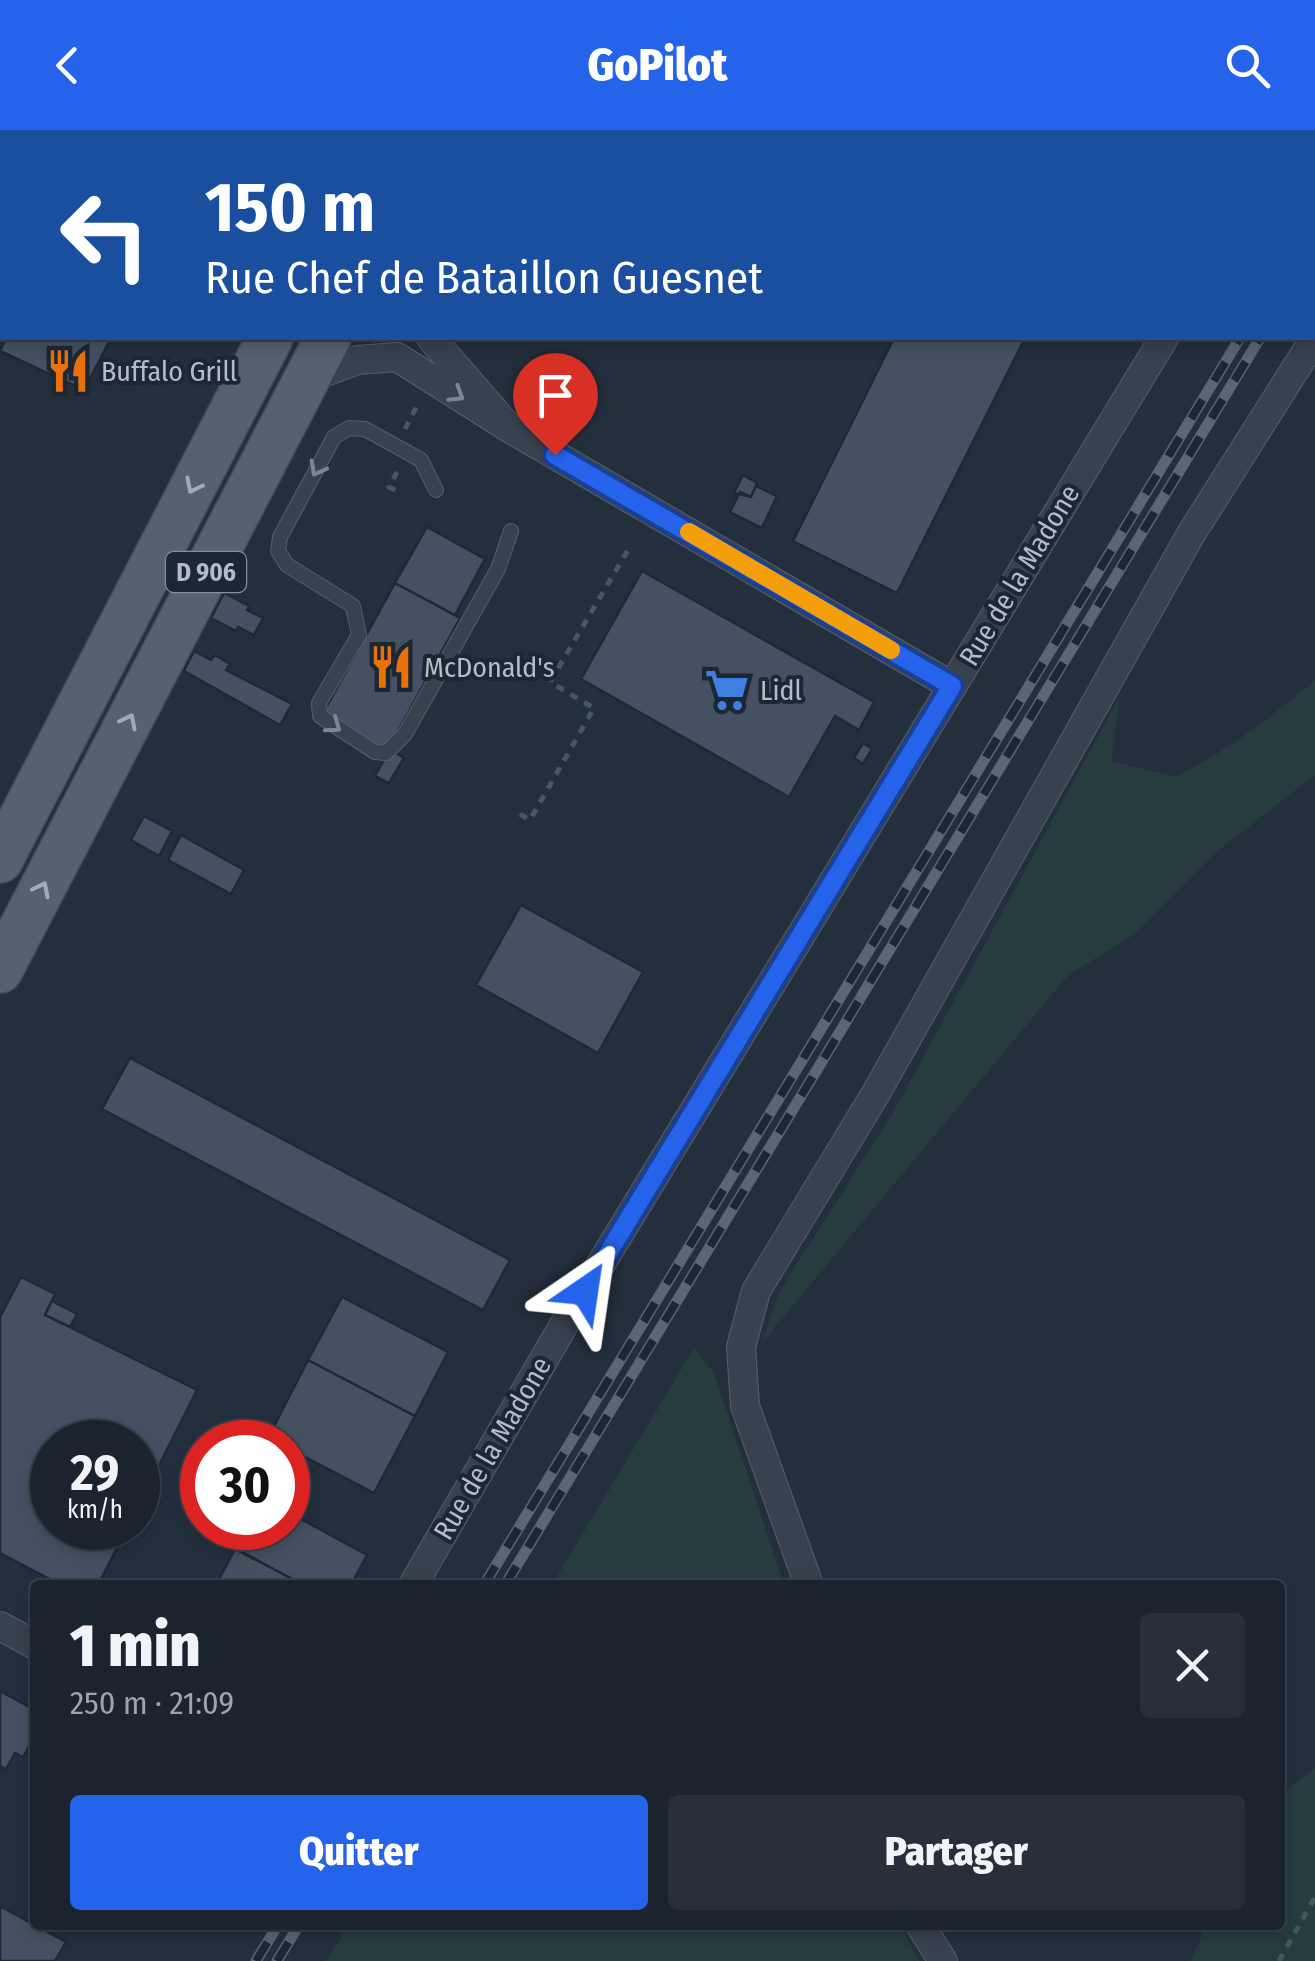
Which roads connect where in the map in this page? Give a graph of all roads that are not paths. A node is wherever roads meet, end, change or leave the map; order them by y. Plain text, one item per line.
1 (269, 340) edge
2 (327, 340) edge
3 (433, 340) edge
4 (1163, 340) edge
5 (1314, 340) edge
6 (387, 347) edge
7 (304, 380) junction
8 (509, 428) junction
9 (436, 490) dead end
10 (511, 531) dead end
11 (952, 686) junction
12 (0, 860) edge
13 (0, 970) edge
14 (416, 1580) edge
15 (807, 1580) edge
16 (0, 1626) edge
17 (30, 1642) edge
18 (923, 1930) edge
19 (942, 1961) edge

1 -> 12 main road, D 906
2 - 7 main road, D 906
3 - 8 street
4 - 11 street, Rue de la Madone
5 - 15 street
6 - 7 street
6 -> 8 street
13 -> 7 main road, D 906
8 - 11 street
9 -> 10 lane
11 - 14 street, Rue de la Madone
16 - 17 street
18 - 19 street

